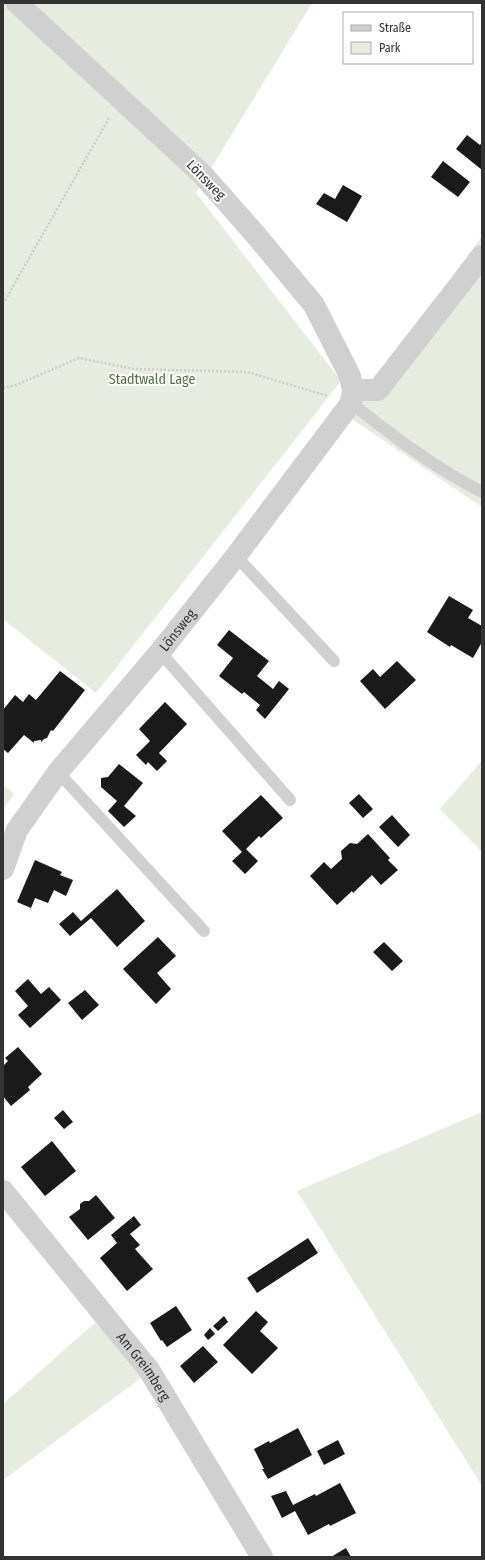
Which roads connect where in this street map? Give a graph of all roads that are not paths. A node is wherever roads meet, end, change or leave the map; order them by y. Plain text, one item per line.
1 (17, 3) edge
2 (482, 256) edge
3 (352, 396) junction
4 (482, 492) edge
5 (236, 556) junction
6 (160, 652) junction
7 (334, 661) dead end
8 (58, 772) junction
9 (290, 800) dead end
10 (3, 869) edge
11 (204, 931) dead end
12 (3, 1191) edge
13 (262, 1557) edge

1 - 3 street, Lönsweg
2 - 3 street
3 - 4 lane
3 - 5 street, Lönsweg
5 - 6 street, Lönsweg
5 - 7 lane
6 - 8 street, Lönsweg
6 - 9 lane
8 - 10 street, Lönsweg
8 - 11 lane
12 - 13 street, Am Greimberg

